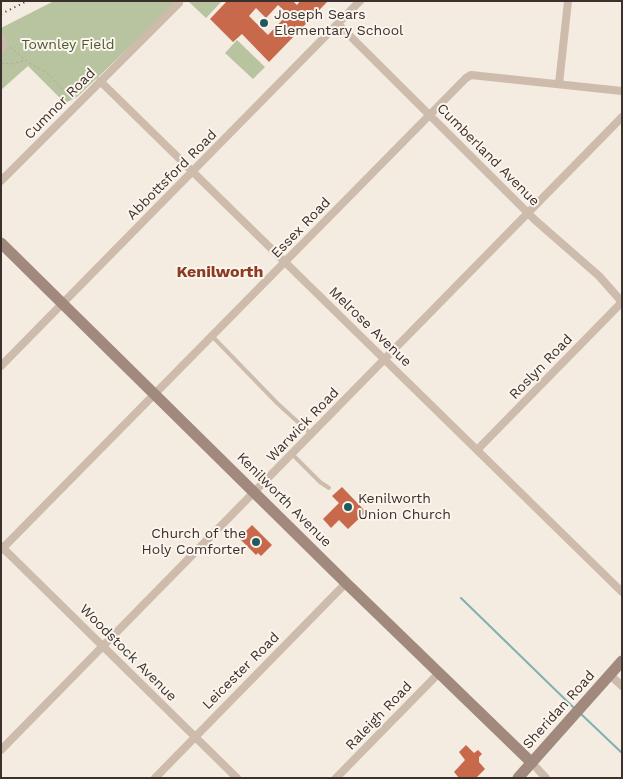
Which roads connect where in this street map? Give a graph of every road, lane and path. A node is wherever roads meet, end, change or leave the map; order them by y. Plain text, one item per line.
1 (360, 1) edge
2 (568, 1) edge
3 (179, 3) dead end
4 (338, 24) junction
5 (2, 44) edge
6 (25, 59) junction
7 (1, 63) edge
8 (100, 81) junction
9 (559, 84) junction
10 (622, 90) edge
11 (79, 102) junction
12 (429, 114) junction
13 (622, 117) edge
14 (194, 171) junction
15 (1, 181) edge
16 (529, 212) junction
17 (1, 243) edge
18 (285, 261) junction
19 (622, 302) edge
20 (62, 304) junction
21 (212, 336) junction
22 (385, 359) junction
23 (1, 366) edge
24 (156, 394) junction
25 (311, 434) junction
26 (478, 449) junction
27 (292, 454) junction
28 (329, 488) dead end
29 (255, 492) junction
30 (2, 548) edge
31 (346, 583) junction
32 (622, 592) edge
33 (103, 646) junction
34 (622, 662) edge
35 (439, 673) junction
36 (610, 675) junction
37 (622, 686) edge
38 (195, 736) junction
39 (1, 750) edge
40 (532, 763) junction
41 (155, 778) edge
42 (237, 778) edge
43 (336, 778) edge
44 (518, 778) edge
45 (546, 778) edge

1 - 4 street, Abbottsford Road
2 - 9 street
3 - 8 street, Cumnor Road
4 - 12 street, Cumberland Avenue
4 - 14 street, Abbottsford Road
5 - 6 path
6 - 7 path
6 - 11 path
8 - 11 street, Cumnor Road
8 - 14 street, Melrose Avenue
9 - 10 street, Essex Road
9 - 12 street, Essex Road
11 - 15 street, Cumnor Road
12 - 16 street, Cumberland Avenue
12 - 18 street, Essex Road
13 - 16 street, Warwick Road
14 - 18 street, Melrose Avenue
14 - 20 street, Abbottsford Road
16 - 19 street, Cumberland Avenue
16 - 22 street, Warwick Road
17 - 20 street, Kenilworth Avenue
18 - 21 street, Essex Road
18 - 22 street, Melrose Avenue
19 - 26 street, Roslyn Road
20 - 23 street, Abbottsford Road
20 - 24 street, Kenilworth Avenue
21 - 24 street, Essex Road
21 - 25 lane
22 - 25 street, Warwick Road
22 - 26 street, Melrose Avenue
24 - 29 street, Kenilworth Avenue
24 - 30 street, Essex Road
25 - 27 street, Warwick Road
26 - 32 street, Melrose Avenue
27 - 28 lane
27 - 29 street, Warwick Road
29 - 31 street, Kenilworth Avenue
29 - 33 street, Warwick Road
30 - 33 street, Woodstock Avenue
31 - 35 street, Kenilworth Avenue
31 - 38 street, Leicester Road
33 - 38 street, Woodstock Avenue
33 - 39 street, Warwick Road
34 - 36 street, Sheridan Road
35 - 40 street, Kenilworth Avenue
35 - 43 street, Raleigh Road
36 - 37 street
36 - 40 street, Sheridan Road
38 - 41 street, Leicester Road
38 - 42 street, Woodstock Avenue
40 - 44 street, Sheridan Road
40 - 45 street, Kenilworth Avenue

